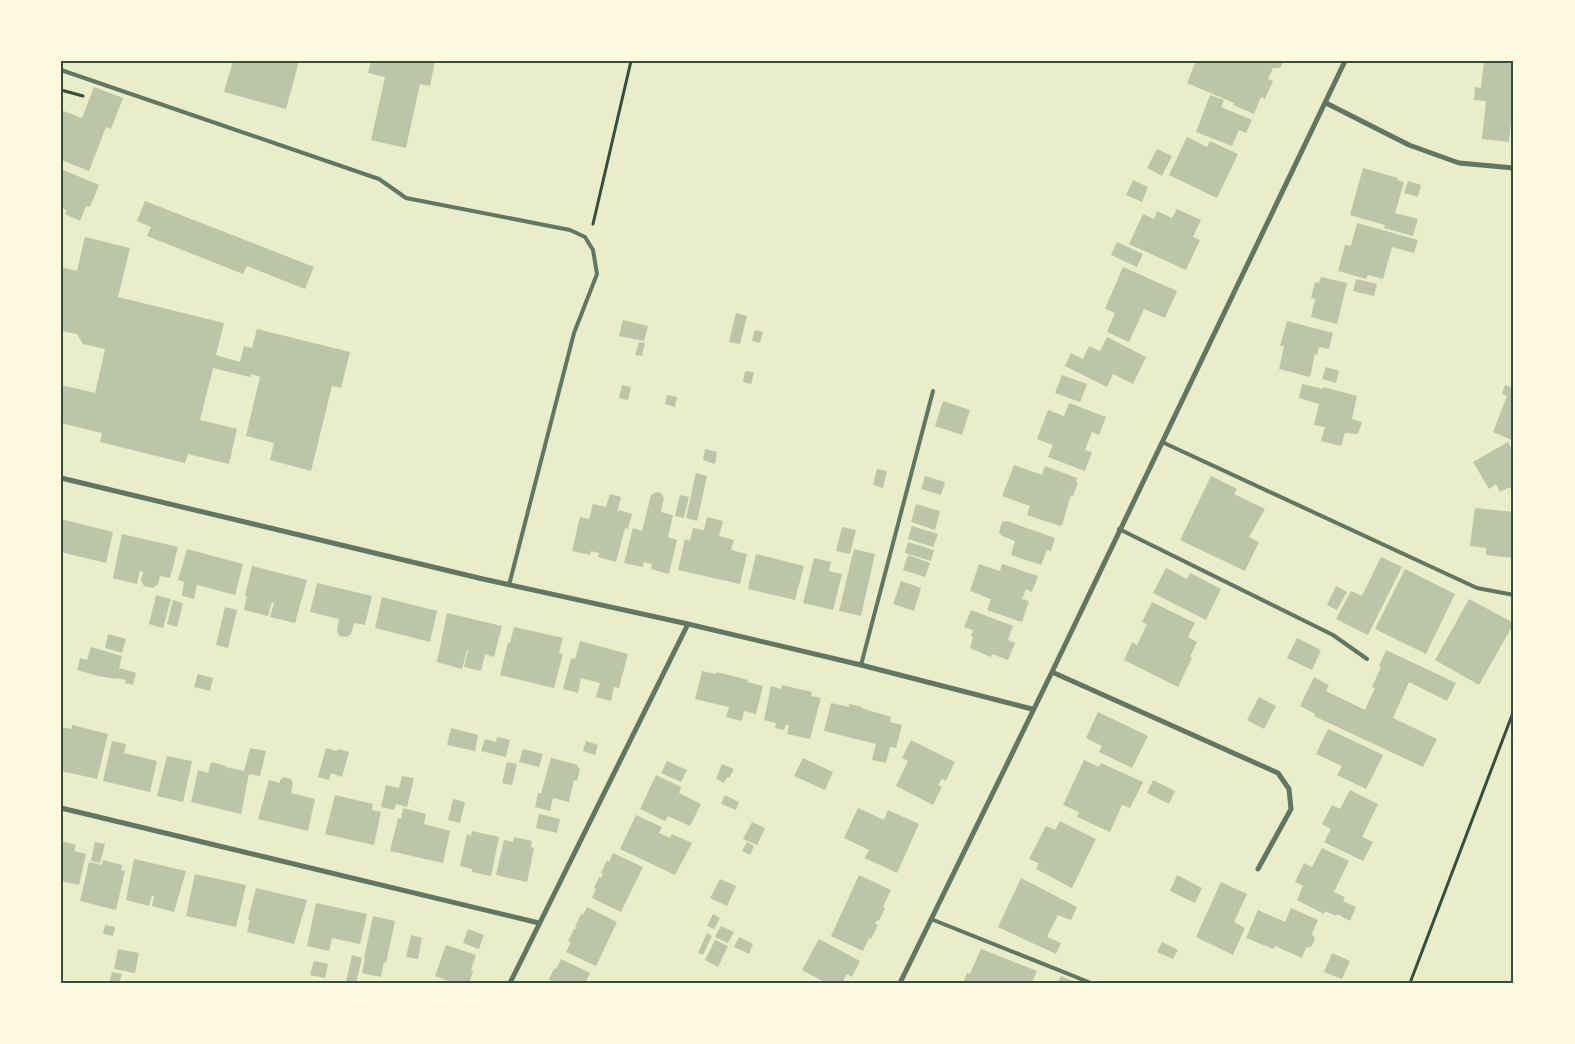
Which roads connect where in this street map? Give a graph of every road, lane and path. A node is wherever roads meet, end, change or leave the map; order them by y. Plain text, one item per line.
1 (630, 61) edge
2 (1345, 61) edge
3 (61, 70) edge
4 (1326, 103) junction
5 (1514, 168) edge
6 (585, 237) junction
7 (932, 391) dead end
8 (1162, 442) junction
9 (61, 478) edge
10 (1120, 528) junction
11 (509, 585) junction
12 (1514, 595) edge
13 (688, 624) junction
14 (1367, 659) dead end
15 (860, 665) junction
16 (1052, 672) junction
17 (1032, 710) junction
18 (1514, 710) edge
19 (61, 808) edge
20 (1258, 869) dead end
21 (931, 919) junction
22 (539, 923) junction
23 (510, 983) edge
24 (900, 983) edge
25 (1091, 983) edge
26 (1410, 983) edge

1 - 6 path
2 - 4 street
3 - 6 lane
4 - 5 street
4 - 8 street
6 - 11 lane
7 - 15 lane
8 - 10 street
8 - 12 lane
9 - 11 street
10 - 14 lane
10 - 16 street
11 - 13 street
13 - 15 street
13 - 22 street
15 - 17 street
16 - 17 street
16 - 20 street
17 - 21 street
18 - 26 path
19 - 22 street
21 - 24 street
21 - 25 lane
22 - 23 street

